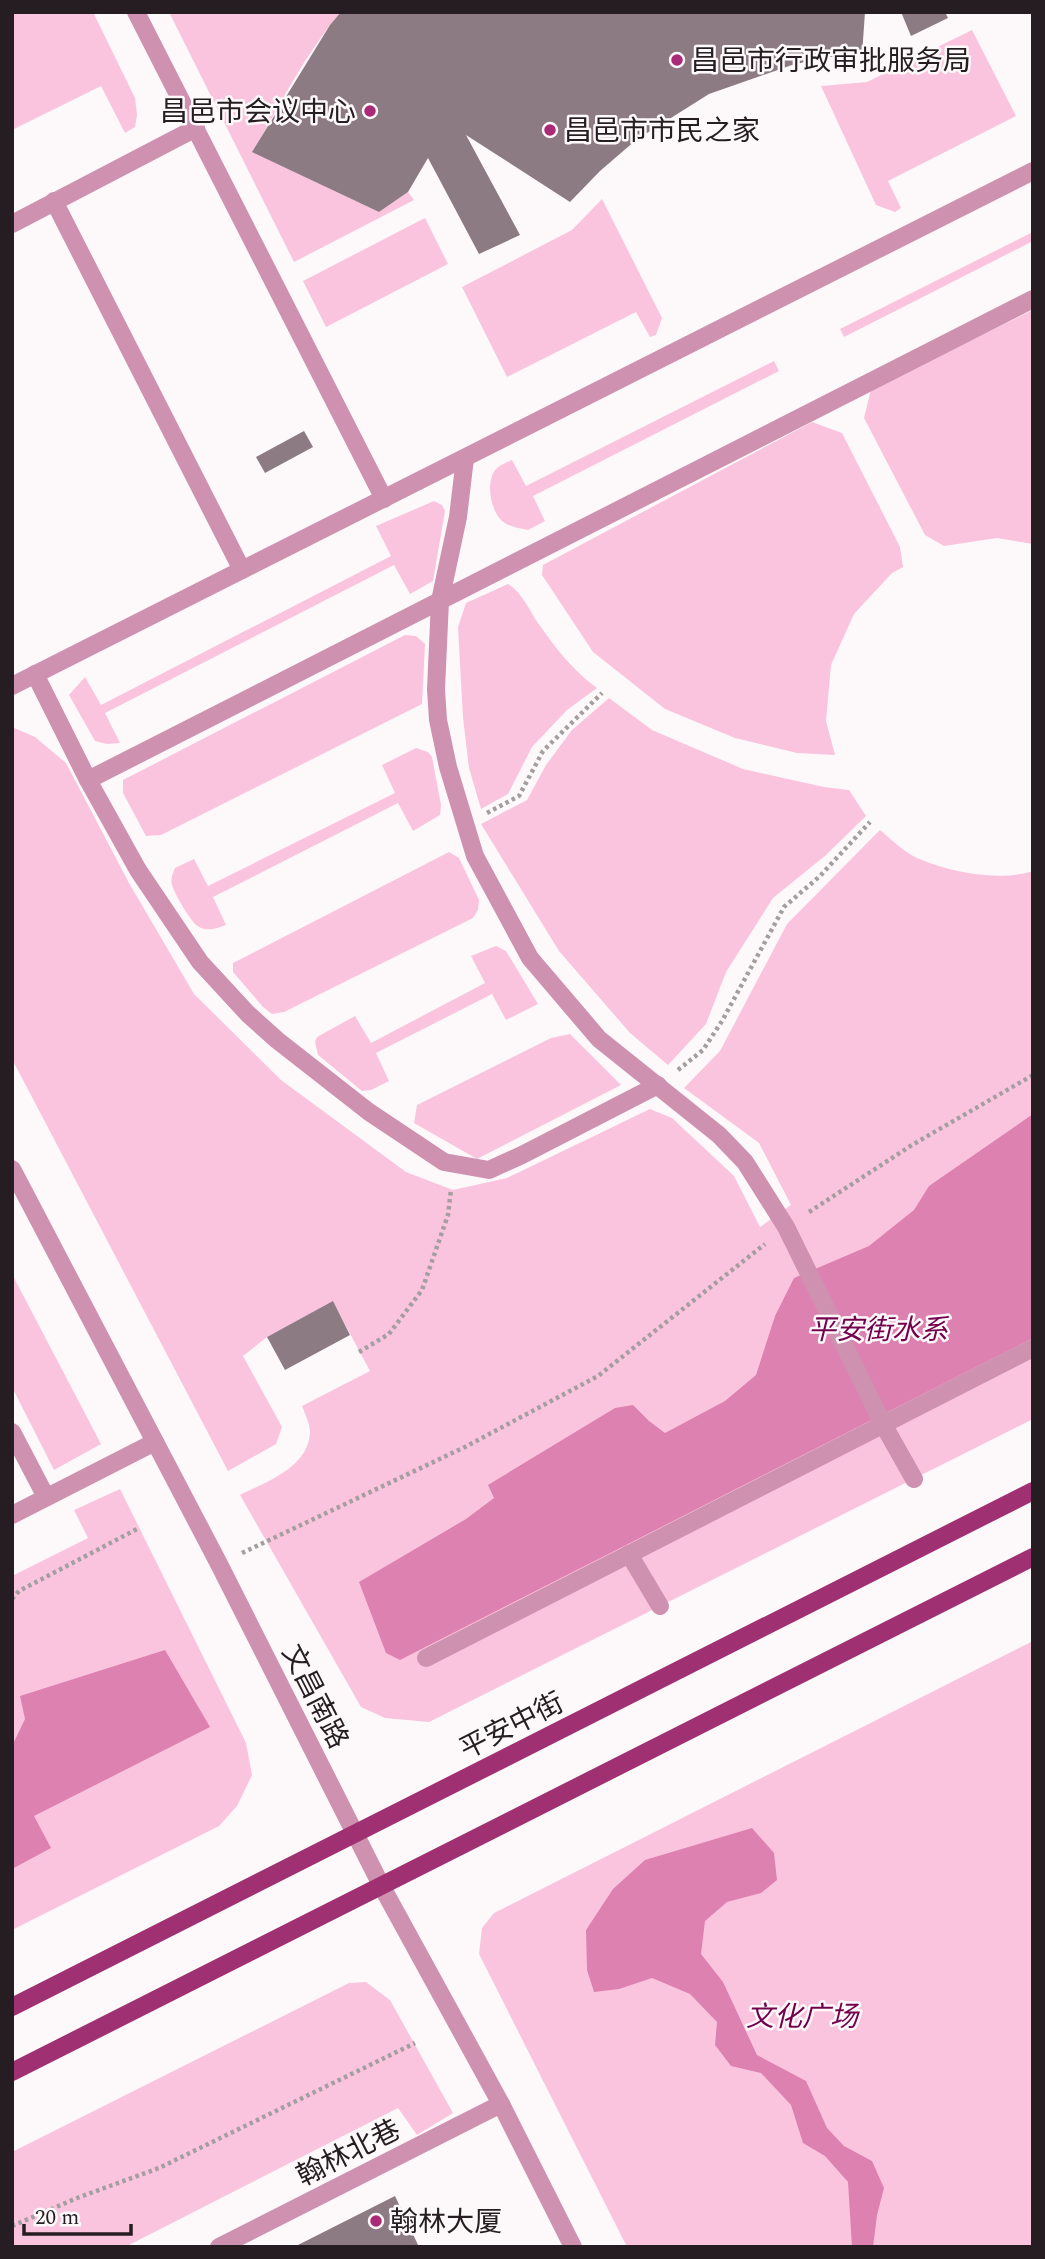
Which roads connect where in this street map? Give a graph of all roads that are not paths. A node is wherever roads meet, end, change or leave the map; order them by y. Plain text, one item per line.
1 (136, 12) edge
2 (196, 128) junction
3 (1033, 172) edge
4 (54, 201) junction
5 (12, 224) edge
6 (1033, 299) edge
7 (465, 458) junction
8 (384, 499) junction
9 (242, 570) junction
10 (440, 601) junction
11 (35, 674) junction
12 (12, 686) edge
13 (88, 780) junction
14 (657, 1085) junction
15 (12, 1169) edge
16 (1033, 1348) edge
17 (883, 1424) junction
18 (12, 1432) edge
19 (155, 1442) junction
20 (914, 1479) dead end
21 (1033, 1491) edge
22 (46, 1497) junction
23 (12, 1515) edge
24 (629, 1554) junction
25 (1033, 1557) edge
26 (660, 1606) dead end
27 (426, 1658) dead end
28 (356, 1833) junction
29 (381, 1885) junction
30 (12, 2007) edge
31 (12, 2073) edge
32 (501, 2104) junction
33 (219, 2247) edge
34 (573, 2247) edge

1 - 2 street
2 - 4 street
2 - 8 street
3 - 7 street
4 - 5 street
4 - 9 street
6 - 10 street
7 - 8 street
7 - 10 street
8 - 9 street
9 - 11 street
10 - 13 street
10 - 14 street
11 - 12 street
11 - 13 street
13 - 14 street
14 - 17 street
15 - 19 street, 文昌南路
16 - 17 street
17 - 20 street
17 - 24 street
18 - 22 street
19 - 22 street
19 - 28 street, 文昌南路
21 - 28 main road, 平安中街
22 - 23 street
24 - 26 street
24 - 27 street
25 - 29 main road
28 - 29 street, 文昌南路
28 - 30 main road, 平安中街
29 - 31 main road
29 - 32 street, 文昌南路
32 - 33 street, 翰林北巷
32 - 34 street, 文昌南路

